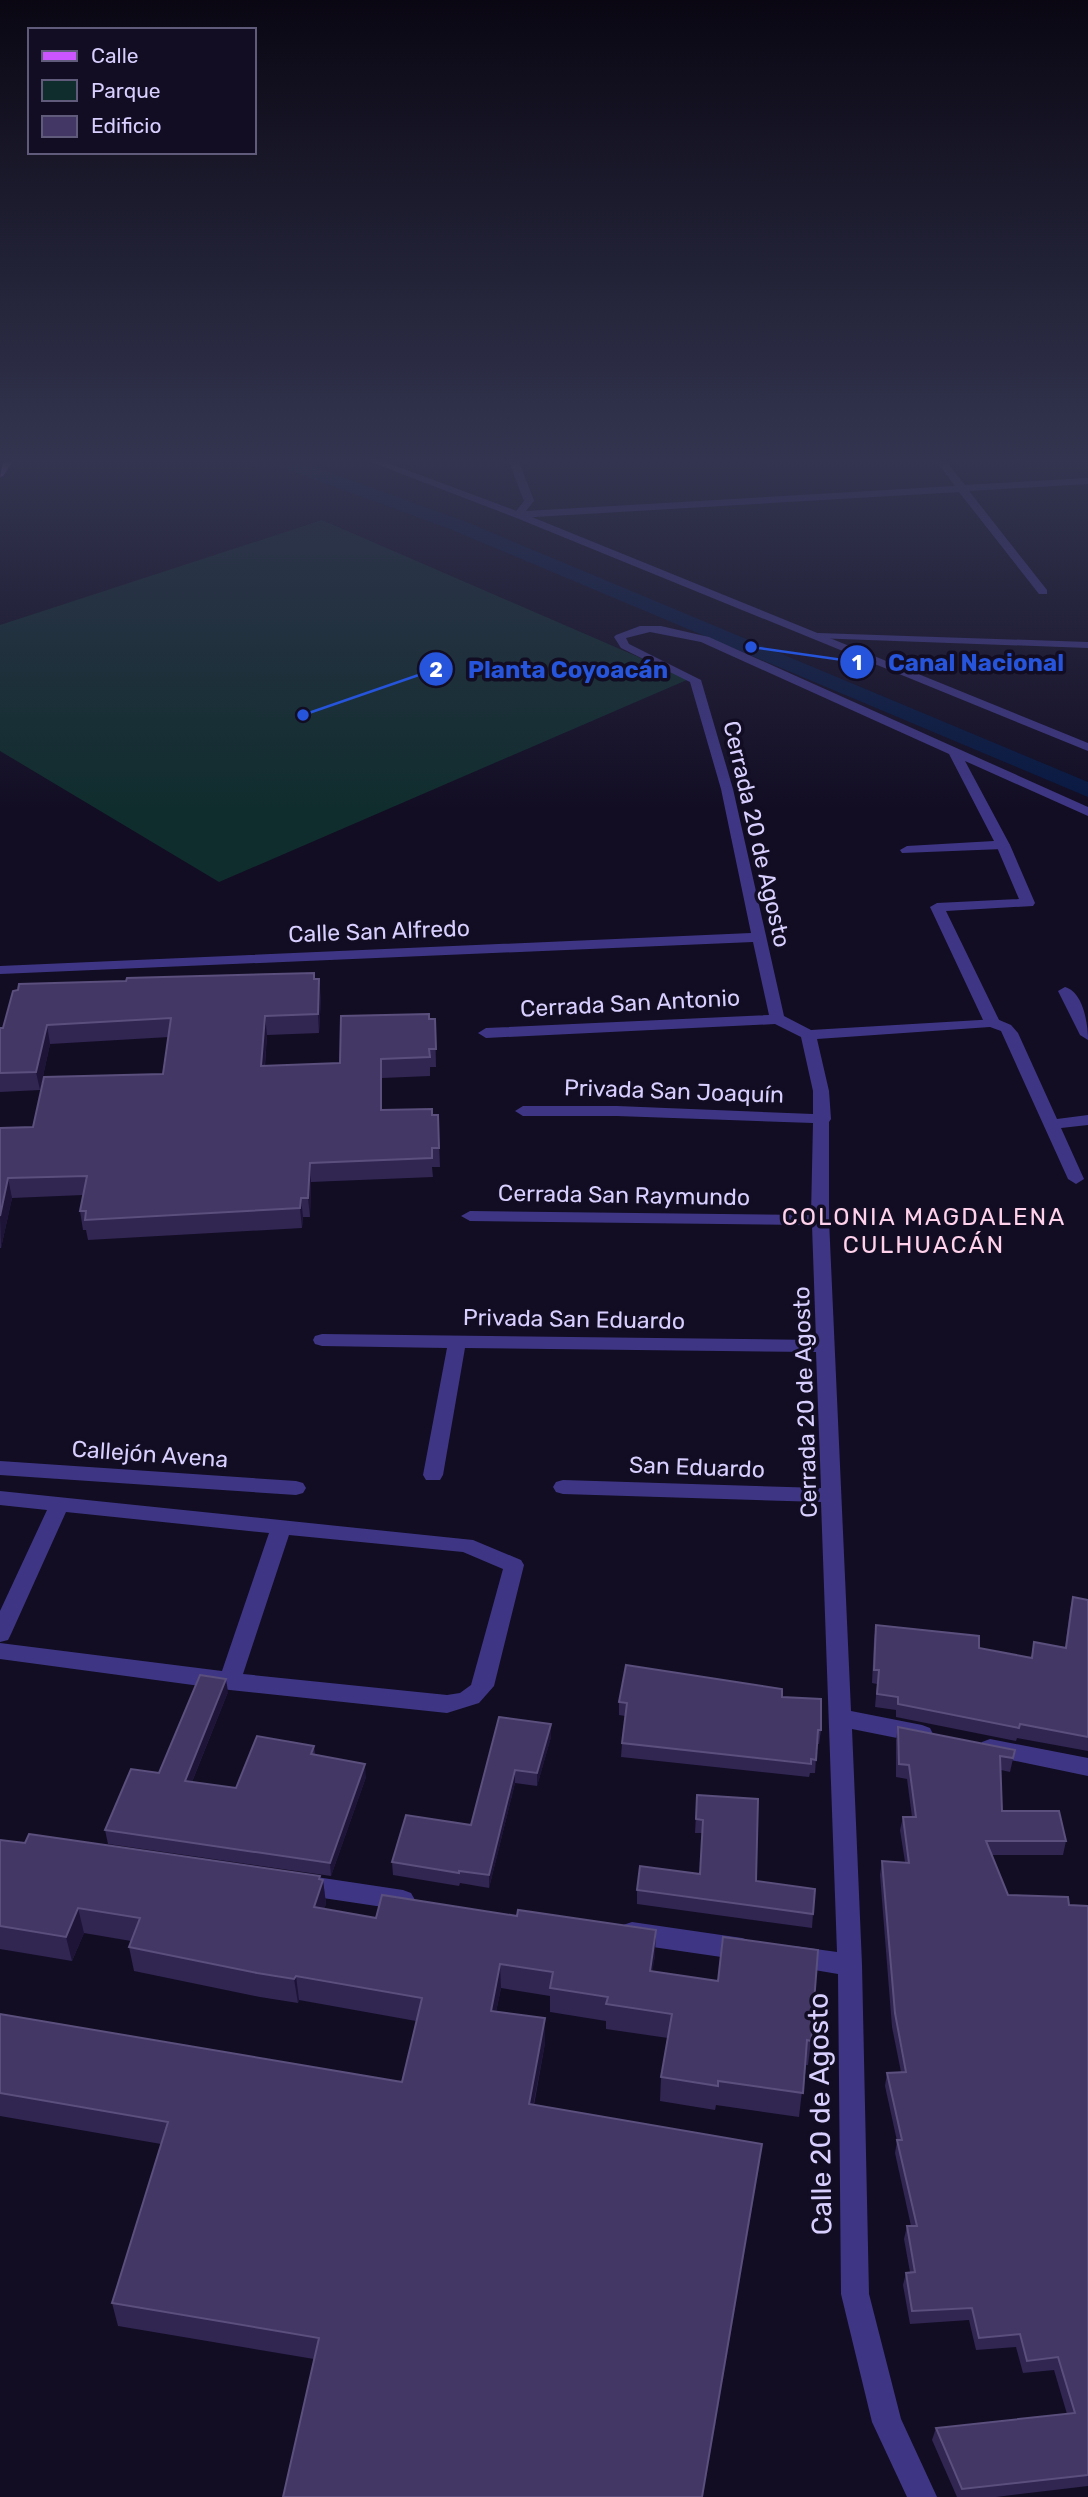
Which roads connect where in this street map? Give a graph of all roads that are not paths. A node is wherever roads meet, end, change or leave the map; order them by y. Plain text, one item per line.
1 (668, 576) edge
2 (1031, 576) edge
3 (1044, 592) dead end
4 (818, 636) junction
5 (1088, 645) edge
6 (1088, 747) edge
7 (954, 752) junction
8 (1088, 812) edge
9 (1003, 845) junction
10 (907, 850) dead end
11 (760, 937) junction
12 (0, 970) edge
13 (1065, 991) dead end
14 (776, 1019) junction
15 (992, 1022) junction
16 (486, 1033) dead end
17 (807, 1035) junction
18 (1088, 1035) edge
19 (523, 1111) dead end
20 (823, 1119) junction
21 (1088, 1120) edge
22 (1053, 1124) junction
23 (1076, 1179) dead end
24 (470, 1216) dead end
25 (820, 1220) junction
26 (323, 1340) dead end
27 (457, 1342) junction
28 (826, 1346) junction
29 (0, 1468) edge
30 (433, 1475) dead end
31 (563, 1487) dead end
32 (296, 1488) dead end
33 (831, 1495) junction
34 (0, 1498) edge
35 (60, 1503) junction
36 (281, 1528) junction
37 (0, 1634) edge
38 (0, 1651) edge
39 (230, 1681) junction
40 (839, 1718) junction
41 (944, 1739) edge
42 (970, 1744) edge
43 (1088, 1767) edge
44 (274, 1881) edge
45 (425, 1903) edge
46 (603, 1929) edge
47 (850, 1965) junction
48 (922, 2497) edge

1 - 4 street
2 - 3 street
4 - 5 street
4 - 6 street
7 - 8 street
7 - 9 street
7 - 11 street, Cerrada 20 de Agosto
9 - 10 street
9 - 15 street
11 - 12 street, Calle San Alfredo
11 - 14 street, Cerrada 20 de Agosto
13 - 18 street
14 - 16 street, Cerrada San Antonio
14 - 17 street
15 - 17 street
15 - 22 street
17 - 20 street, Cerrada 20 de Agosto
19 - 20 street, Privada San Joaquín
20 - 25 street, Cerrada 20 de Agosto
21 - 22 street
22 - 23 street
24 - 25 street, Cerrada San Raymundo
25 - 28 street, Cerrada 20 de Agosto
26 - 27 street, Privada San Eduardo
27 - 28 street, Privada San Eduardo
27 - 30 street
28 - 33 street, Cerrada 20 de Agosto
29 - 32 street, Callejón Avena
31 - 33 street, San Eduardo
33 - 40 street, Cerrada 20 de Agosto
34 - 35 street
35 - 36 street
35 - 37 street
36 - 39 street
36 - 39 street
38 - 39 street
40 - 41 street
40 - 47 street, Calle 20 de Agosto
42 - 43 street
44 - 45 street
46 - 47 street
47 - 48 street, Calle 20 de Agosto

